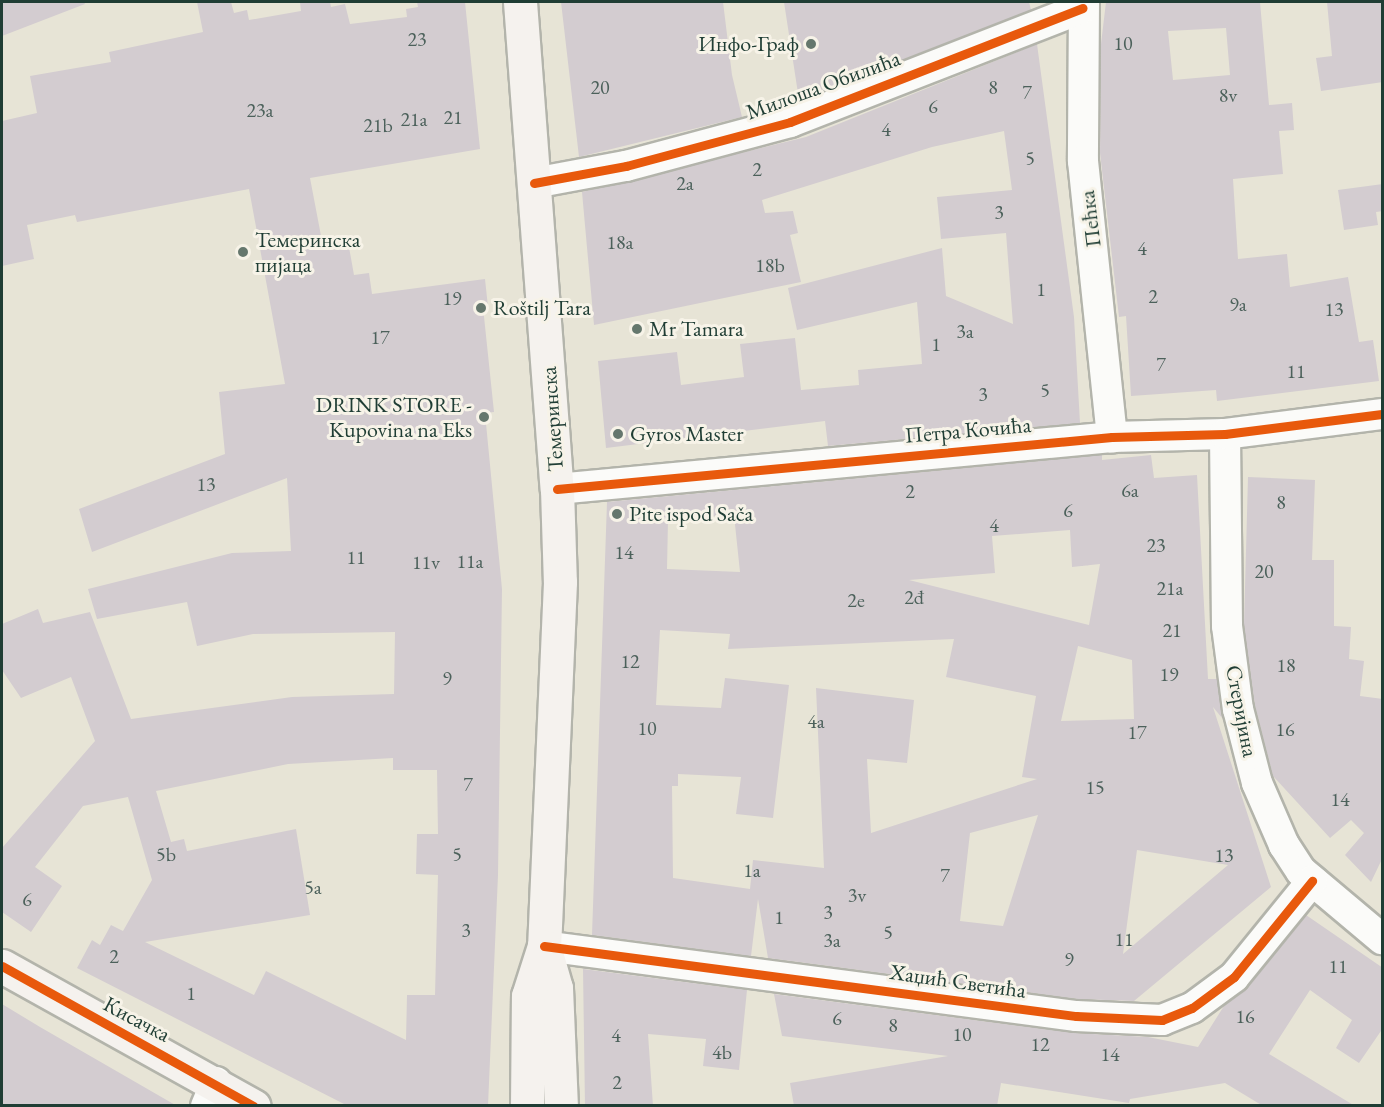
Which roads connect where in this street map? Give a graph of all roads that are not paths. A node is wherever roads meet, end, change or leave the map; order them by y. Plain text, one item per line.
1 (520, 2) edge
2 (1084, 5) edge
3 (534, 183) junction
4 (1383, 414) edge
5 (1225, 434) junction
6 (1112, 437) junction
7 (557, 489) junction
8 (1312, 881) junction
9 (1383, 939) edge
10 (544, 946) junction
11 (2, 966) edge
12 (211, 1094) edge
13 (255, 1106) edge
14 (526, 1106) edge
15 (561, 1106) edge

1 - 3 main road, Темеринска
2 - 3 street, Милоша Обилића
2 - 6 street, Пећка
3 - 7 main road, Темеринска
4 - 5 street, Петра Кочића
5 - 6 street, Петра Кочића
5 - 8 street, Стеријина
6 - 7 street, Петра Кочића
7 - 10 main road, Темеринска
8 - 9 street, Стеријина
8 - 10 street, Хаџић Светића
10 - 14 main road, Темеринска
10 - 15 main road, Темеринска
11 - 12 main road, Кисачка
12 - 13 main road, Кисачка

